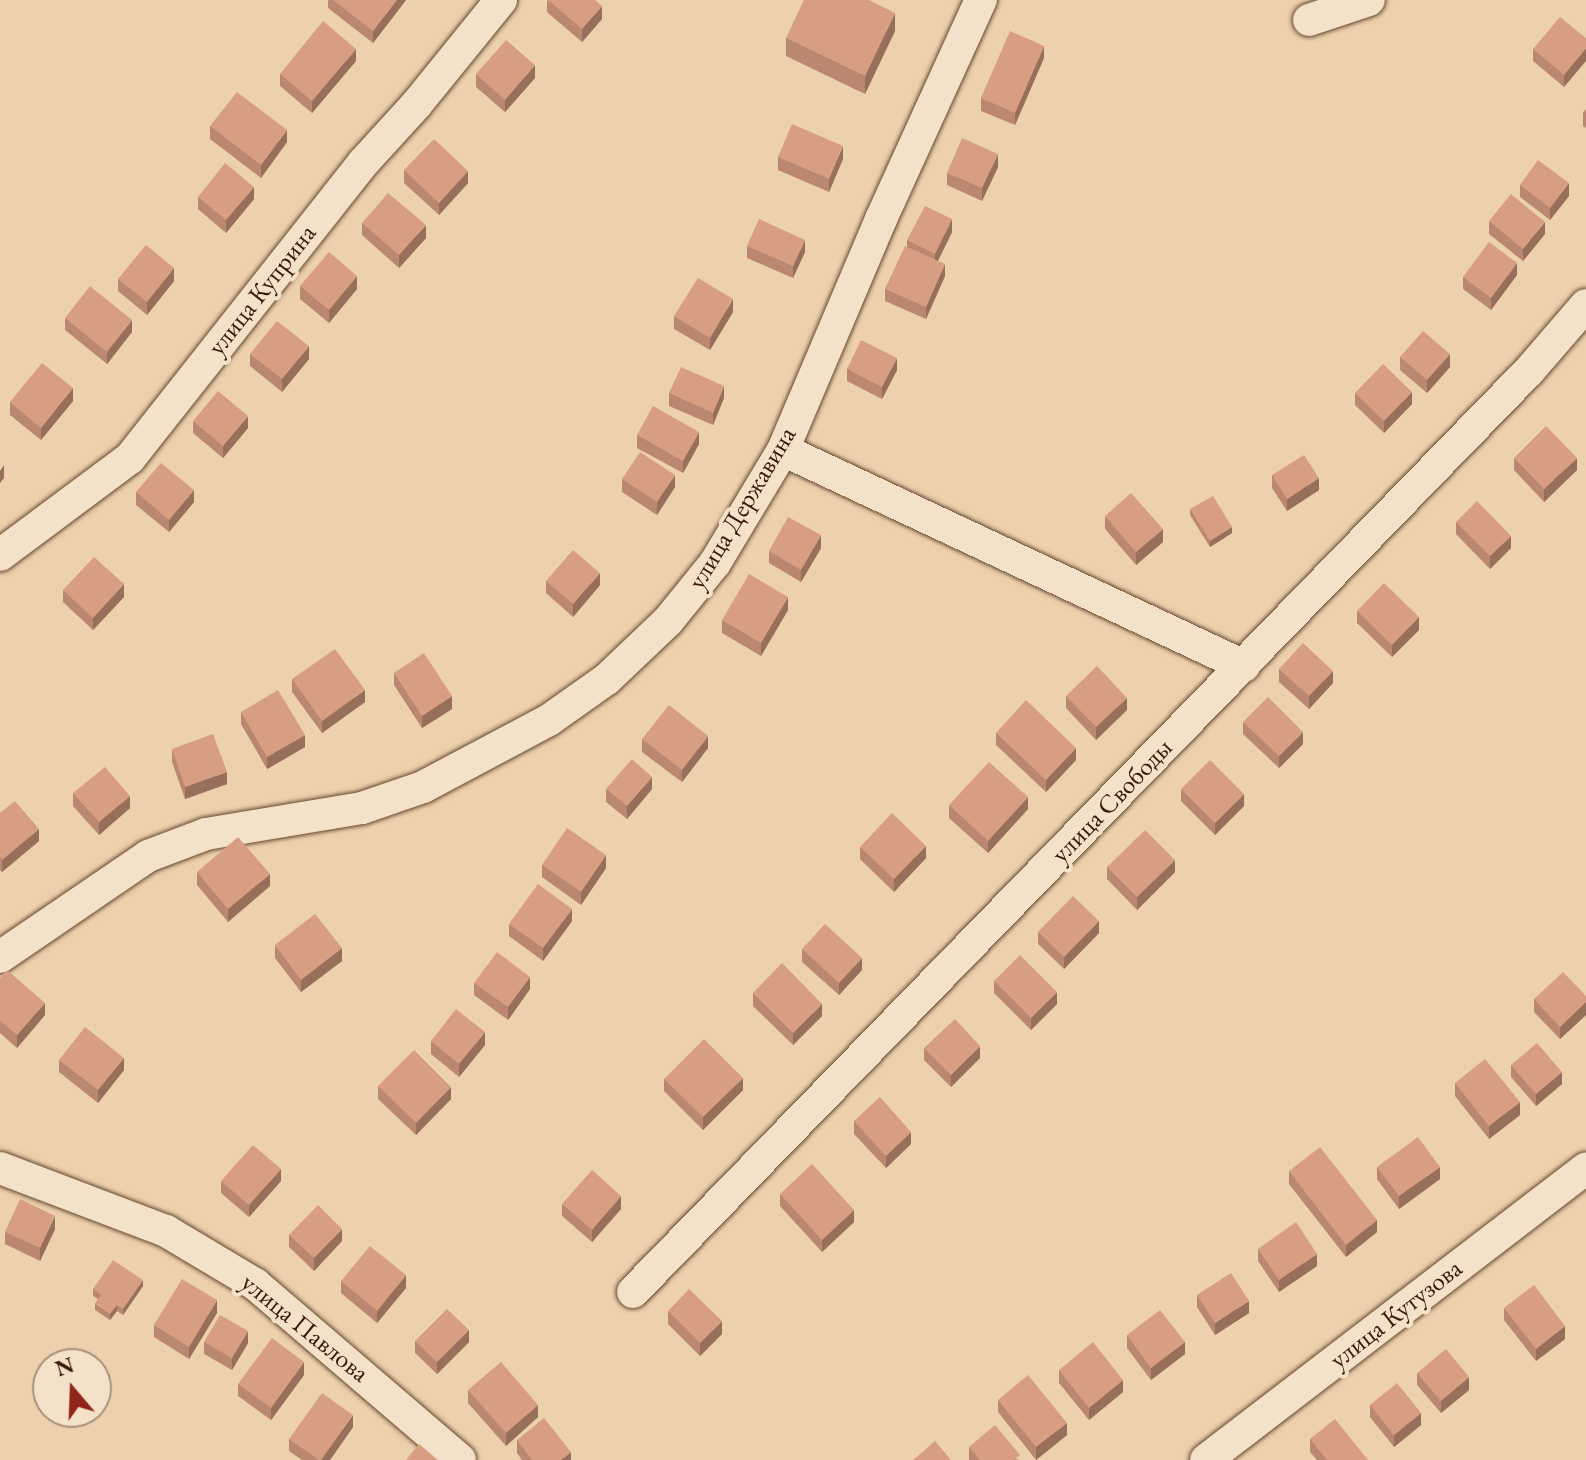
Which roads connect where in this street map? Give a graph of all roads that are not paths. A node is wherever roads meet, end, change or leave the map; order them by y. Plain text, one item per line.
1 (501, 0) edge
2 (981, 0) edge
3 (1369, 0) edge
4 (1309, 20) dead end
5 (1586, 305) edge
6 (783, 450) junction
7 (0, 555) edge
8 (1244, 666) junction
9 (0, 957) edge
10 (0, 1168) edge
11 (1586, 1168) edge
12 (633, 1292) dead end
13 (460, 1460) edge
14 (1206, 1460) edge

1 - 7 street, улица Куприна
2 - 6 street, улица Державина
3 - 4 street
5 - 8 street, улица Свободы
6 - 8 street
6 - 9 street, улица Державина
8 - 12 street, улица Свободы
10 - 13 street, улица Павлова
11 - 14 street, улица Кутузова

